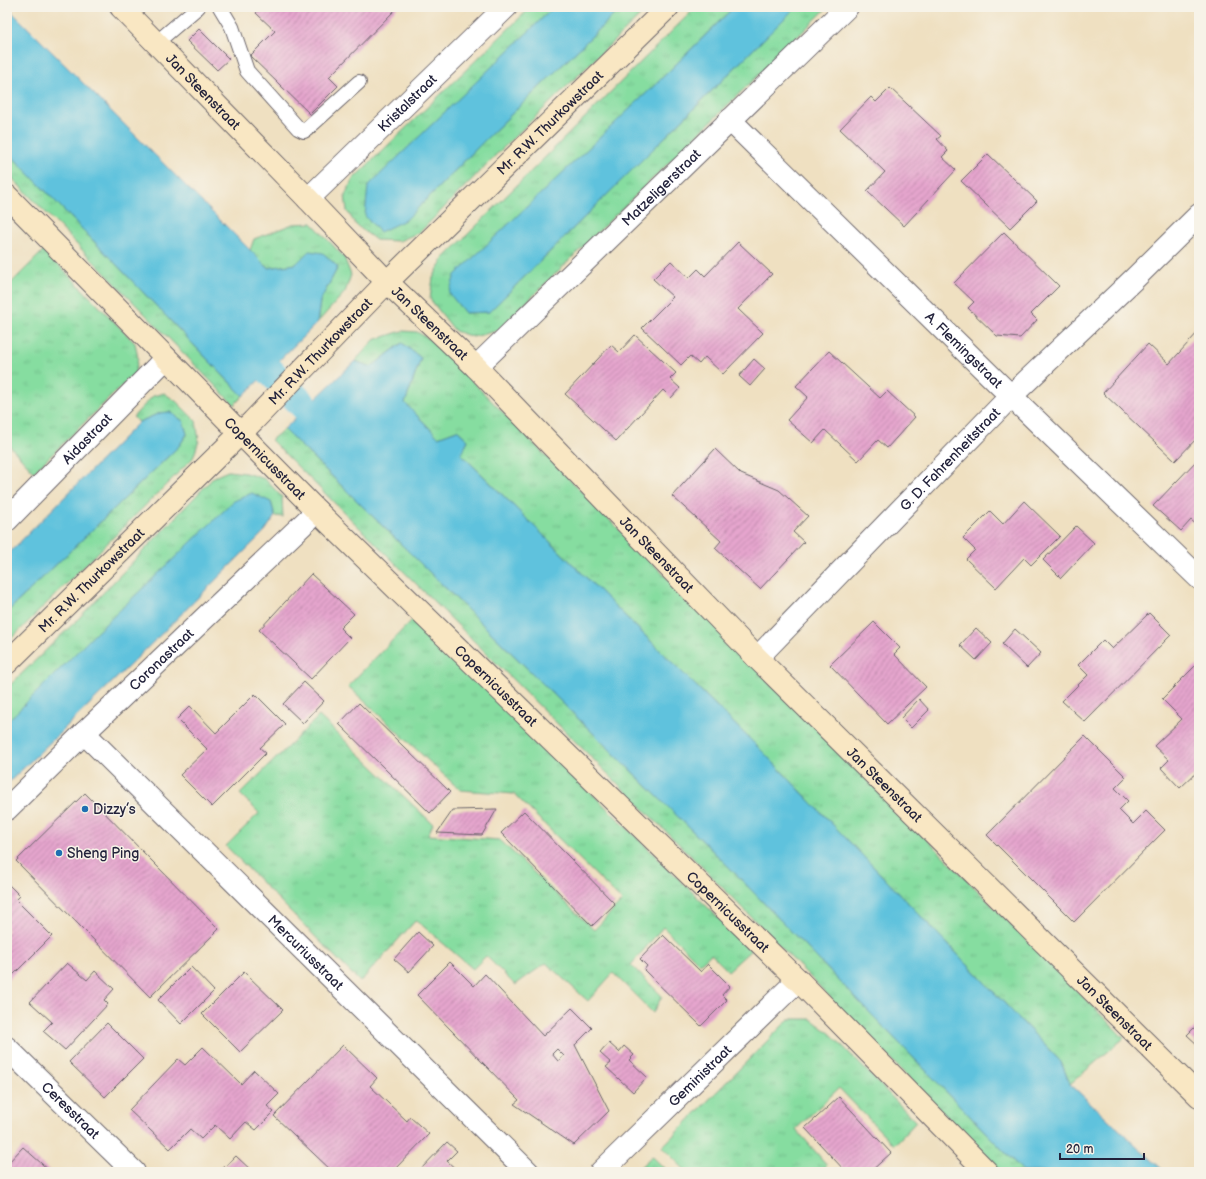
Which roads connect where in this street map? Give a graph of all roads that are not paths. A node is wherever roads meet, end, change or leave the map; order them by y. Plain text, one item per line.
1 (121, 7) edge
2 (198, 7) edge
3 (220, 7) edge
4 (506, 7) edge
5 (668, 7) edge
6 (847, 7) edge
7 (156, 43) junction
8 (359, 82) dead end
9 (730, 120) junction
10 (7, 196) edge
11 (308, 199) junction
12 (1199, 215) edge
13 (387, 282) junction
14 (166, 358) junction
15 (476, 367) junction
16 (1011, 396) junction
17 (247, 427) junction
18 (317, 510) junction
19 (7, 520) edge
20 (1199, 578) edge
21 (757, 658) junction
22 (7, 663) edge
23 (84, 733) junction
24 (7, 809) edge
25 (798, 980) junction
26 (7, 1048) edge
27 (1199, 1096) edge
28 (134, 1172) edge
29 (528, 1172) edge
30 (601, 1172) edge
31 (987, 1172) edge

1 - 7 street, Jan Steenstraat
2 - 7 lane
3 - 8 lane
4 - 11 street, Kristalstraat
5 - 13 street, Mr. R.W. Thurkowstraat
6 - 9 street, Matzeligerstraat
7 - 11 street, Jan Steenstraat
9 - 15 street, Matzeligerstraat
9 - 16 street, A. Flemingstraat
10 - 14 street, Copernicusstraat
11 - 13 street, Jan Steenstraat
12 - 16 street, G. D. Fahrenheitstraat
13 - 15 street, Jan Steenstraat
13 - 17 street, Mr. R.W. Thurkowstraat
14 - 17 street, Copernicusstraat
14 - 19 street, Aidastraat
15 - 21 street, Jan Steenstraat
16 - 20 street, A. Flemingstraat
16 - 21 street, G. D. Fahrenheitstraat
17 - 18 street, Copernicusstraat
17 - 22 street, Mr. R.W. Thurkowstraat
18 - 23 street, Coronastraat
18 - 25 street, Copernicusstraat
21 - 27 street, Jan Steenstraat
23 - 24 street, Coronastraat
23 - 29 street, Mercuriusstraat
25 - 30 street, Geministraat
25 - 31 street, Copernicusstraat
26 - 28 street, Ceresstraat

